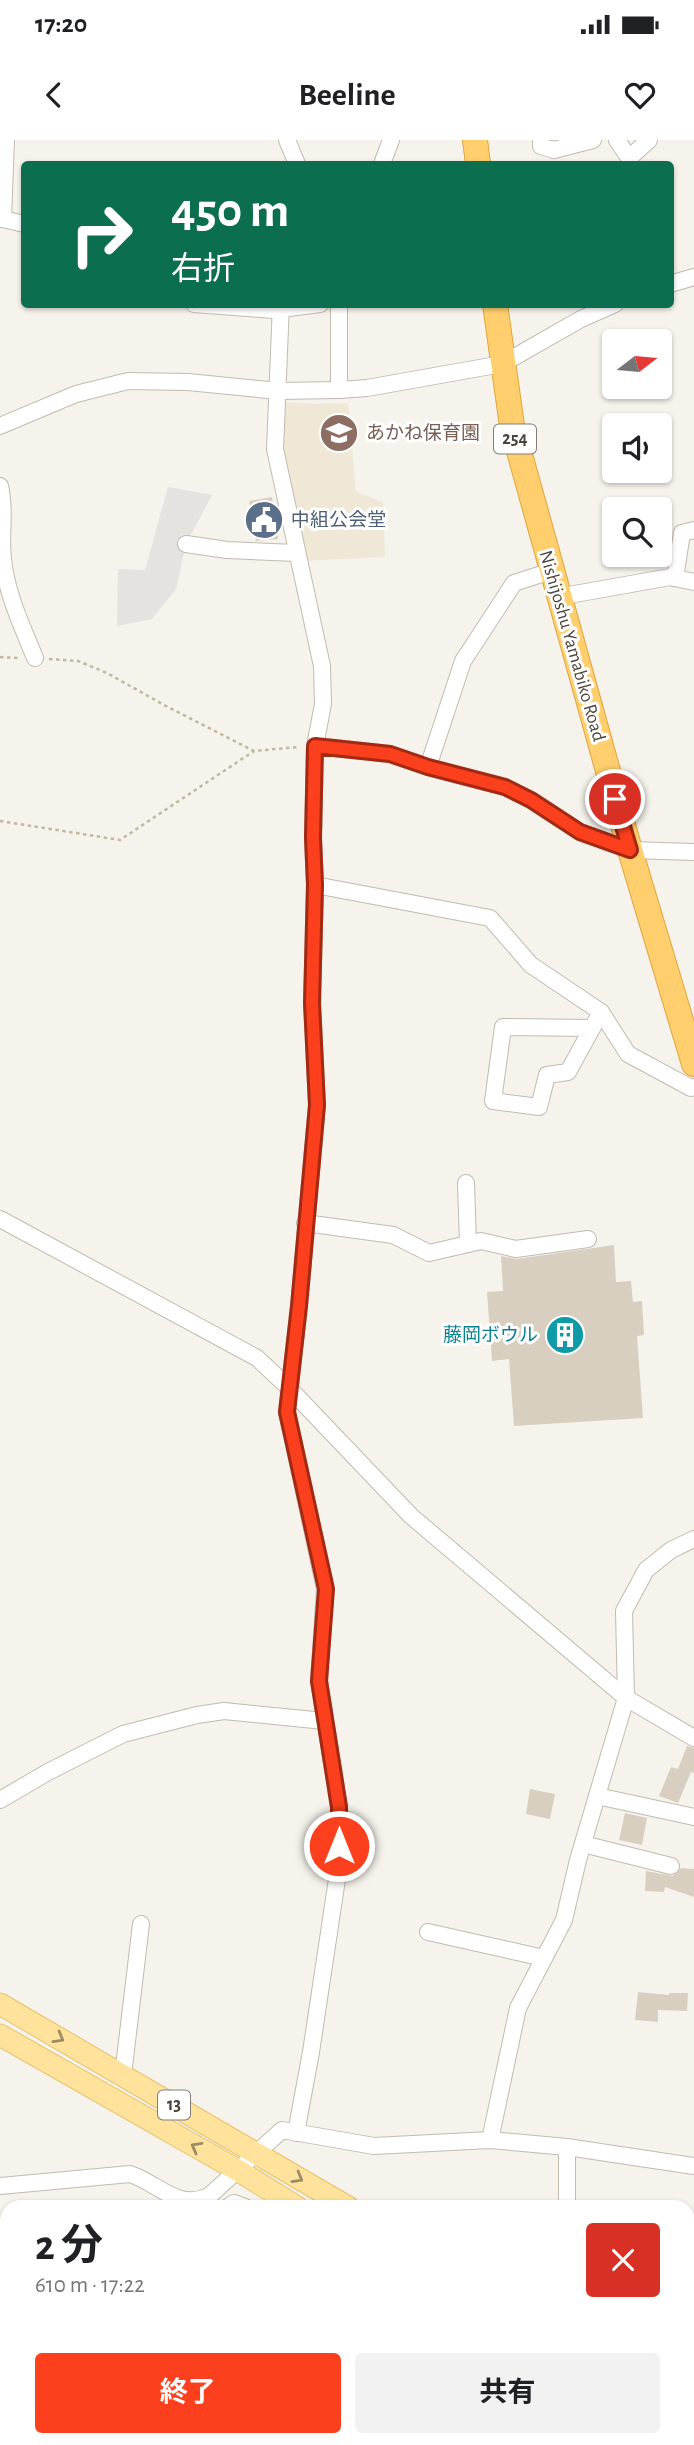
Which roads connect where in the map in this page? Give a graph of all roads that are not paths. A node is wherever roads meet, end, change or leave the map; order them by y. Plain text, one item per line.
1 (6, 140) edge
2 (287, 140) edge
3 (391, 140) edge
4 (475, 140) edge
5 (541, 140) edge
6 (593, 140) edge
7 (617, 140) edge
8 (649, 140) edge
9 (296, 161) edge
10 (383, 161) edge
11 (478, 161) edge
12 (1, 219) edge
13 (21, 223) edge
14 (694, 277) edge
15 (674, 283) edge
16 (281, 308) edge
17 (339, 308) edge
18 (495, 308) edge
19 (606, 308) edge
20 (502, 364) junction
21 (339, 390) junction
22 (278, 391) junction
23 (0, 426) edge
24 (0, 486) edge
25 (694, 530) edge
26 (186, 544) dead end
27 (296, 553) junction
28 (551, 571) junction
29 (675, 578) junction
30 (694, 582) edge
31 (558, 597) junction
32 (35, 658) road end
33 (315, 746) junction
34 (428, 767) junction
35 (630, 850) junction
36 (694, 852) edge
37 (315, 885) junction
38 (601, 1012) junction
39 (592, 1028) junction
40 (694, 1064) edge
41 (694, 1087) edge
42 (466, 1183) dead end
43 (0, 1219) edge
44 (305, 1223) junction
45 (588, 1240) dead end
46 (468, 1244) junction
47 (288, 1387) junction
48 (694, 1539) edge
49 (626, 1698) junction
50 (324, 1721) junction
51 (694, 1738) edge
52 (597, 1796) junction
53 (0, 1800) edge
54 (694, 1817) edge
55 (583, 1844) junction
56 (671, 1866) dead end
57 (141, 1924) dead end
58 (428, 1932) dead end
59 (544, 1958) junction
60 (0, 2004) edge
61 (0, 2035) edge
62 (123, 2075) junction
63 (296, 2133) junction
64 (490, 2140) junction
65 (567, 2147) junction
66 (256, 2153) junction
67 (694, 2166) edge
68 (239, 2171) junction
69 (0, 2186) edge
70 (179, 2200) edge
71 (203, 2200) edge
72 (286, 2200) edge
73 (336, 2200) edge
74 (567, 2200) edge

1 - 12 street
2 - 9 street
3 - 10 street
4 - 11 highway
5 - 6 street
7 - 8 street
12 - 13 street
14 - 15 street
16 - 22 street
17 - 21 street
18 - 20 highway, Nishijoshu Yamabiko Road / 254
19 - 20 street
20 - 21 street
20 - 28 highway, Nishijoshu Yamabiko Road / 254
21 - 22 street
22 - 23 street
22 - 27 street
24 - 32 street
25 - 29 street
26 - 27 street
27 - 33 street
28 - 31 highway, Nishijoshu Yamabiko Road / 254
28 - 34 street
29 - 30 street
29 - 31 street
31 - 35 highway, Nishijoshu Yamabiko Road / 254
33 - 34 street
33 - 37 street
34 - 35 street
35 - 36 street
35 - 40 highway, Nishijoshu Yamabiko Road / 254
37 - 38 street
37 - 44 street
38 - 39 street
38 - 41 street
39 - 39 street
42 - 46 street
43 - 47 street
44 - 46 street
44 - 47 street
45 - 46 street
47 - 49 street
47 - 50 street
48 - 49 street
49 - 51 street
49 - 52 street
50 - 53 street
50 - 63 street
52 - 54 street
52 - 55 street
55 - 56 street
55 - 59 street
57 - 62 street
58 - 59 street
59 - 64 street
60 -> 62 main road, 13
68 -> 61 main road, 13
62 - 66 main road, 13
63 - 64 street
63 - 66 street
64 - 65 street
65 - 67 street
65 - 74 street
66 - 68 street
66 -> 73 main road, 13
68 - 71 street
68 - 72 main road, 13
69 - 70 street

